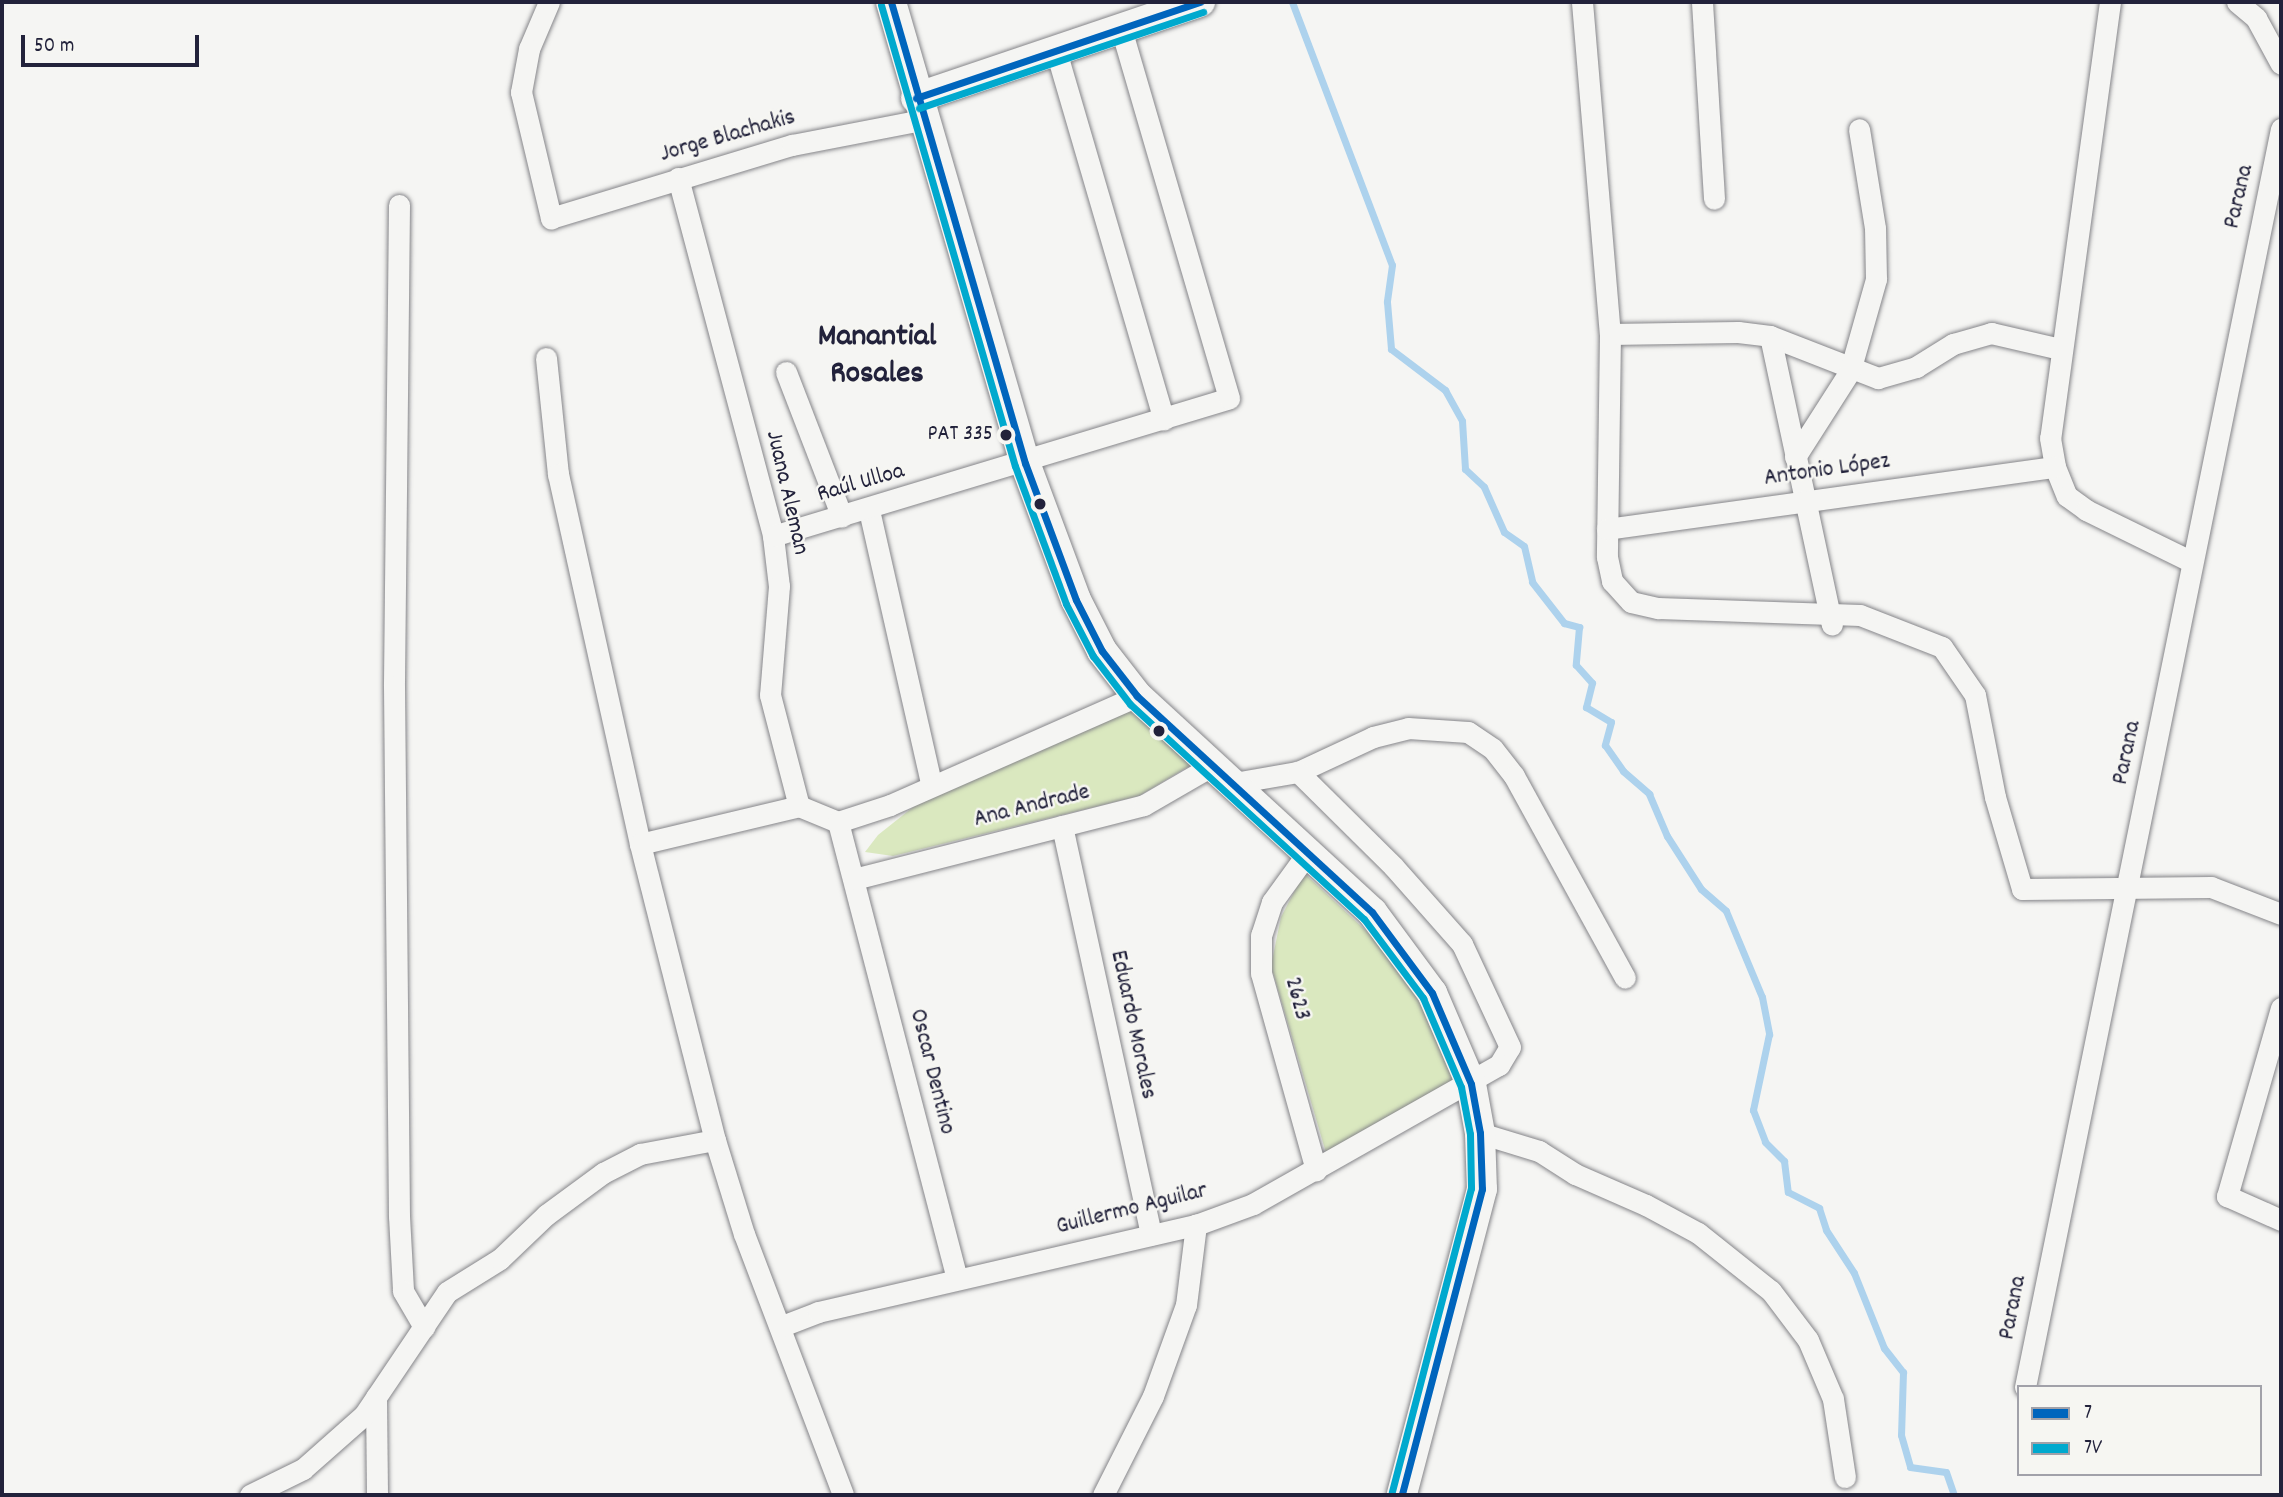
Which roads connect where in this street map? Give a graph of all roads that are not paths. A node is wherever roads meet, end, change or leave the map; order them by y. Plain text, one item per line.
1 (549, 2) edge
2 (891, 2) edge
3 (1199, 2) edge
4 (1582, 2) edge
5 (1702, 2) edge
6 (2110, 2) edge
7 (2237, 2) edge
8 (1121, 29) junction
9 (1056, 51) junction
10 (2281, 64) edge
11 (919, 109) junction
12 (1858, 129) dead end
13 (2281, 129) edge
14 (678, 178) junction
15 (1714, 200) dead end
16 (399, 205) dead end
17 (1610, 334) junction
18 (1770, 336) junction
19 (2060, 349) junction
20 (546, 358) dead end
21 (1850, 371) junction
22 (786, 372) dead end
23 (1164, 419) junction
24 (1795, 457) junction
25 (1025, 463) junction
26 (2054, 467) junction
27 (1804, 501) junction
28 (869, 509) junction
29 (842, 517) junction
30 (1607, 529) junction
31 (773, 536) junction
32 (2192, 562) junction
33 (1831, 620) junction
34 (1137, 696) junction
35 (1298, 772) junction
36 (1224, 774) junction
37 (931, 784) junction
38 (799, 806) junction
39 (838, 822) junction
40 (1062, 826) junction
41 (640, 844) junction
42 (1309, 851) junction
43 (854, 879) junction
44 (2124, 886) junction
45 (2281, 914) edge
46 (1625, 978) dead end
47 (2281, 1008) edge
48 (1471, 1084) junction
49 (1480, 1133) junction
50 (715, 1140) junction
51 (1316, 1170) junction
52 (2281, 1220) edge
53 (1196, 1225) junction
54 (1151, 1234) junction
55 (957, 1279) junction
56 (782, 1326) junction
57 (424, 1327) junction
58 (2025, 1385) edge
59 (376, 1397) junction
60 (1845, 1477) dead end
61 (250, 1495) edge
62 (377, 1495) edge
63 (843, 1495) edge
64 (1102, 1495) edge
65 (1402, 1495) edge

1 - 14 street, Jorge Blachakis
2 - 11 main road
3 - 8 main road
4 - 17 street
5 - 15 street
6 - 19 street
7 - 10 street
8 - 9 main road
8 - 23 street, Raúl Ulloa
9 - 11 main road
9 - 23 street
11 - 14 street, Jorge Blachakis
11 - 25 main road
12 - 21 street
13 - 32 street, Parana
14 - 31 street, Juana Aleman
16 - 57 street
17 - 18 street
17 - 30 street
18 - 21 street
18 - 24 street
19 - 21 street
19 - 26 street
20 - 41 street
21 - 24 street
22 - 29 street
23 - 25 street, Raúl Ulloa
24 - 27 street
25 - 28 street, Raúl Ulloa
25 - 34 main road
26 - 27 street, Antonio López
26 - 32 street
27 - 30 street, Antonio López
27 - 33 street
28 - 29 street, Raúl Ulloa
28 - 37 street
29 - 31 street, Raúl Ulloa
30 - 33 street
31 - 38 street, Juana Aleman
32 - 44 street, Parana
33 - 44 street
34 - 36 main road
34 - 37 street
35 - 36 street
35 - 46 street
35 - 48 street, Guillermo Aguilar
36 - 40 street, Ana Andrade
36 - 42 main road
37 - 39 street
38 - 39 street
38 - 41 street
39 - 43 street
40 - 43 street, Ana Andrade
40 - 54 street, Eduardo Morales
41 - 50 street
42 - 48 main road
42 - 51 street, 2623
43 - 55 street, Oscar Dentino
44 - 45 street
44 - 58 street, Parana
47 - 52 street
48 - 49 main road
48 - 51 street, Guillermo Aguilar
49 - 60 street
49 - 65 main road
50 - 56 street
50 - 57 street
51 - 53 street, Guillermo Aguilar
53 - 54 street, Guillermo Aguilar
53 - 64 street
54 - 55 street, Guillermo Aguilar
55 - 56 street, Guillermo Aguilar
56 - 63 street
57 - 59 street
59 - 61 street
59 - 62 street

